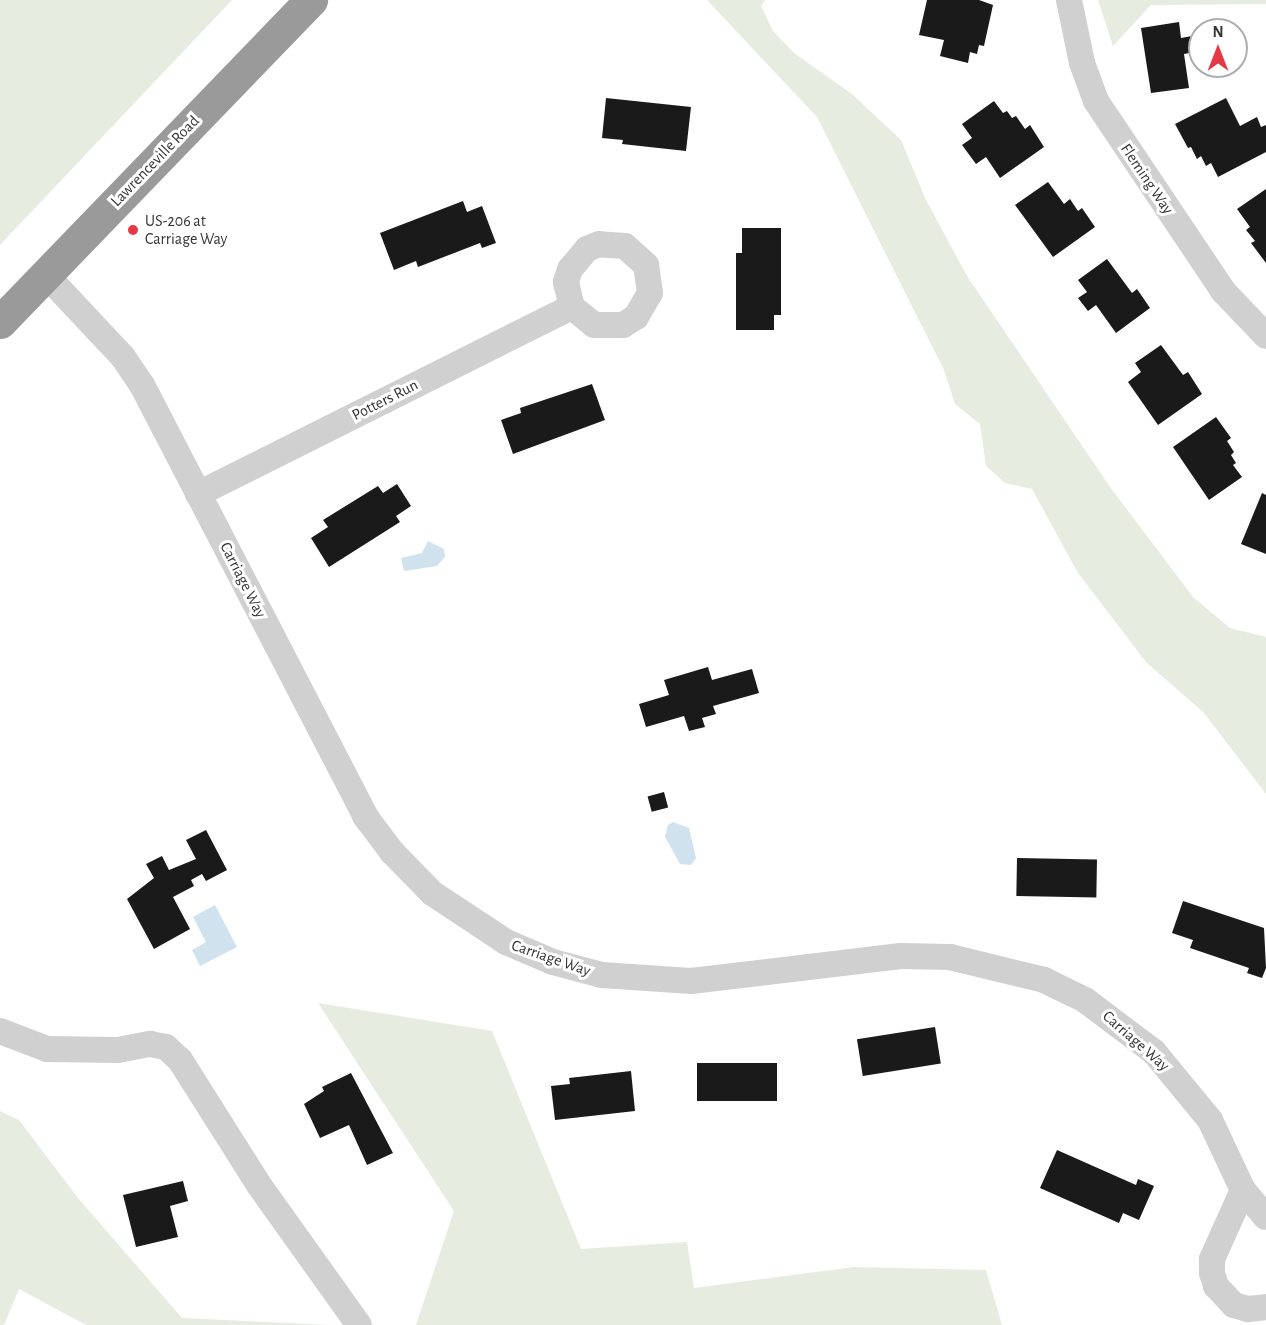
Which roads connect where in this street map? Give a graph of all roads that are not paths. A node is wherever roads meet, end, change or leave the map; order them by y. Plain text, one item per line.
1 (311, 0) edge
2 (1069, 0) edge
3 (46, 274) junction
4 (572, 307) dead end
5 (0, 322) edge
6 (1266, 336) edge
7 (198, 494) junction
8 (0, 1031) edge
9 (1243, 1190) junction
10 (1266, 1217) edge
11 (1266, 1307) edge
12 (359, 1325) edge

1 - 3 highway, Lawrenceville Road
2 - 6 street, Fleming Way
3 - 5 highway, Lawrenceville Road
3 - 7 street, Carriage Way
4 - 7 street, Potters Run
7 - 9 street, Carriage Way
8 - 12 street
9 - 10 street, Carriage Way
9 - 11 street

